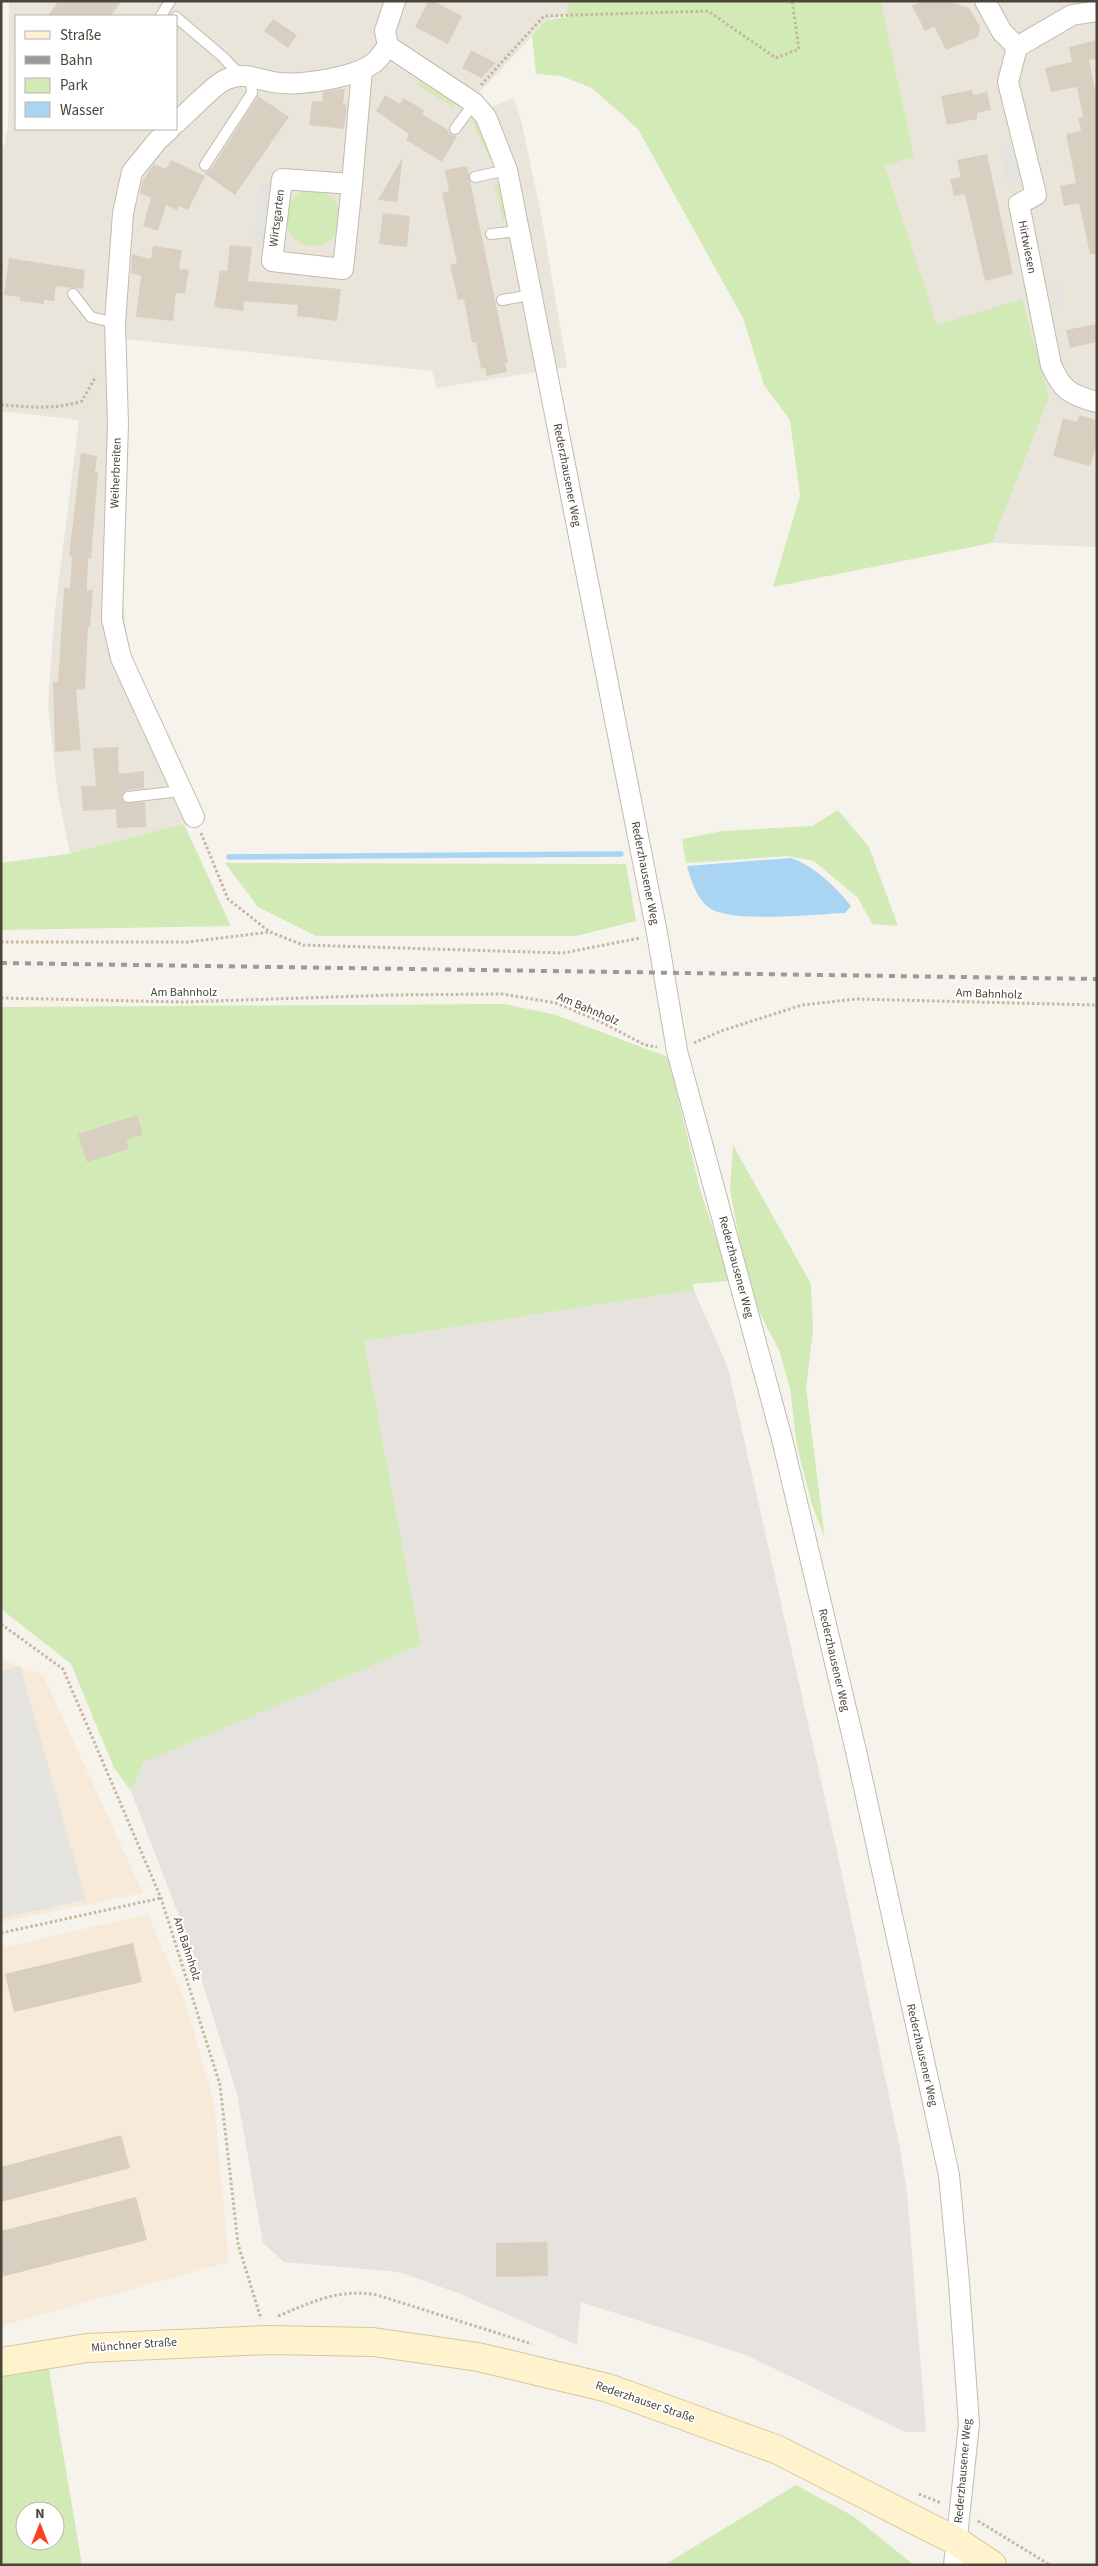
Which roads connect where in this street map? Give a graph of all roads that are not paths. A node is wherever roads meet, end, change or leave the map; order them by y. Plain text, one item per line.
1 (395, 1) edge
2 (985, 1) edge
3 (1097, 11) edge
4 (178, 19) edge
5 (388, 46) junction
6 (1017, 47) junction
7 (362, 70) junction
8 (246, 76) junction
9 (476, 96) junction
10 (178, 121) edge
11 (455, 129) dead end
12 (169, 130) edge
13 (205, 165) dead end
14 (507, 170) junction
15 (475, 177) dead end
16 (352, 184) junction
17 (519, 231) junction
18 (491, 234) dead end
19 (72, 294) dead end
20 (531, 295) junction
21 (502, 300) dead end
22 (115, 323) junction
23 (1097, 402) edge
24 (180, 791) junction
25 (128, 797) dead end
26 (194, 817) road end
27 (265, 2331) joint
28 (1, 2362) edge
29 (955, 2553) edge
30 (992, 2565) edge

1 - 5 street
2 - 6 street
3 - 6 street
4 - 8 lane
5 - 7 street
5 - 9 street, Rederzhausener Weg
6 - 23 street, Hirtwiesen
7 - 8 street
7 - 16 street, Wirtsgarten
8 - 10 street
8 - 13 lane
9 - 11 lane
9 - 14 street, Rederzhausener Weg
12 - 22 street, Weiherbreiten
14 - 15 lane
14 - 17 street, Rederzhausener Weg
16 - 16 street, Wirtsgarten
17 - 18 lane
17 - 20 street, Rederzhausener Weg
19 - 22 lane
20 - 21 lane
20 - 29 street, Rederzhausener Weg
22 - 24 street, Weiherbreiten
24 - 25 lane
24 - 26 street, Weiherbreiten
27 - 28 main road, Münchner Straße
27 - 29 main road, Rederzhauser Straße
29 - 30 main road, Rederzhauser Straße

